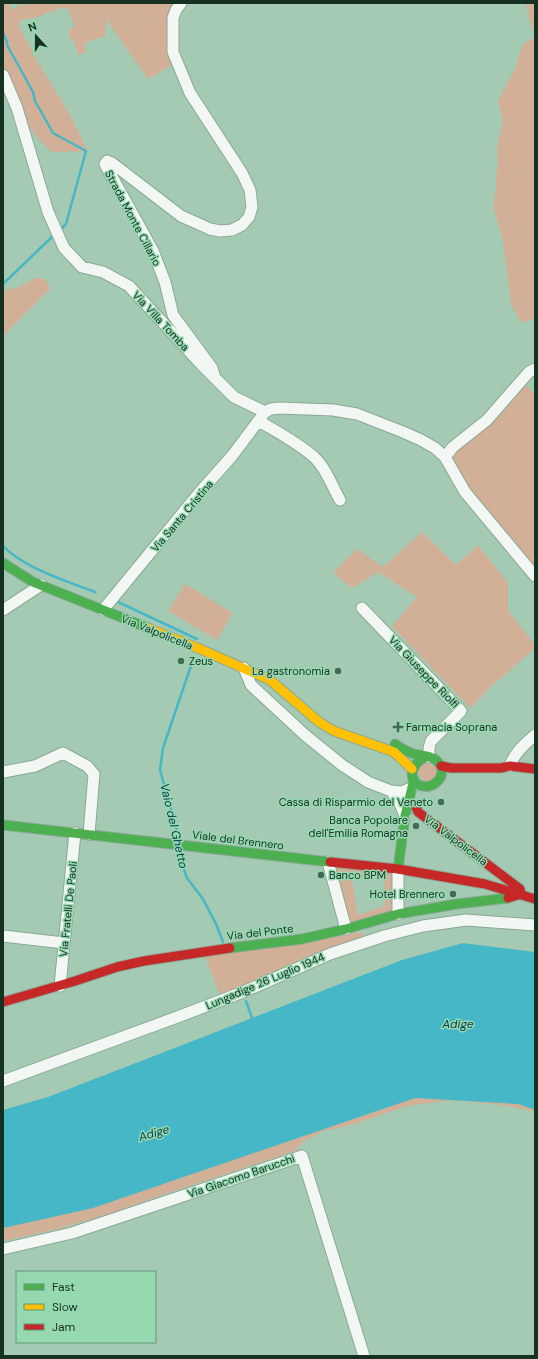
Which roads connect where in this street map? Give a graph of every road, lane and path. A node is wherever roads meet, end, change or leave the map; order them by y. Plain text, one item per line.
1 (181, 3) edge
2 (3, 75) edge
3 (535, 369) edge
4 (215, 378) junction
5 (265, 414) junction
6 (445, 457) junction
7 (340, 500) dead end
8 (3, 563) edge
9 (535, 576) edge
10 (41, 585) junction
11 (362, 608) dead end
12 (3, 610) edge
13 (103, 610) junction
14 (244, 668) junction
15 (535, 735) edge
16 (377, 736) dead end
17 (354, 738) junction
18 (388, 739) dead end
19 (427, 757) junction
20 (441, 766) junction
21 (506, 767) junction
22 (535, 769) edge
23 (3, 772) edge
24 (469, 777) dead end
25 (412, 779) junction
26 (451, 780) dead end
27 (391, 791) junction
28 (424, 794) junction
29 (405, 816) junction
30 (3, 825) edge
31 (75, 833) junction
32 (89, 834) junction
33 (328, 862) junction
34 (398, 869) junction
35 (521, 894) junction
36 (535, 899) edge
37 (398, 914) junction
38 (535, 925) edge
39 (346, 929) junction
40 (3, 936) edge
41 (64, 943) junction
42 (60, 986) junction
43 (3, 1002) edge
44 (3, 1081) edge
45 (3, 1249) edge
46 (364, 1356) edge

1 - 4 street, Strada Monte Cillario
2 - 4 street, Via Villa Tomba
3 - 6 street
4 - 5 street, Via Villa Tomba
5 - 6 street
5 - 7 street
5 - 13 street, Via Santa Cristina
6 - 9 street
8 - 10 main road, Via Valpolicella
10 - 12 street
10 - 13 main road, Via Valpolicella
11 - 19 street, Via Giuseppe Riolfi
13 - 14 main road, Via Valpolicella
14 - 17 main road, Via Valpolicella
14 - 27 street
15 - 21 street
16 - 17 main road
17 - 25 main road, Via Valpolicella
18 - 19 main road
19 - 20 main road
19 - 25 main road
20 - 21 main road
20 - 28 main road
21 - 22 main road
21 - 24 main road
23 - 32 street
25 - 27 street
25 - 28 main road, Via Valpolicella
25 - 29 main road
26 - 28 main road
27 - 29 street
28 - 29 main road
28 - 35 main road, Via Valpolicella
29 - 34 main road
30 - 31 main road, Viale del Brennero
31 - 32 main road, Viale del Brennero
31 - 41 street, Via Fratelli De Paoli
32 - 33 main road, Viale del Brennero
33 - 34 main road, Viale del Brennero
33 - 39 street
34 - 35 main road, Viale del Brennero
34 - 37 street
35 - 36 main road, Viale del Brennero
35 - 37 main road, Via del Ponte
37 - 39 main road, Via del Ponte
38 - 44 street, Lungadige 26 Luglio 1944
39 - 42 main road, Via del Ponte
40 - 41 street
41 - 42 street, Via Fratelli De Paoli
42 - 43 main road, Via del Ponte
45 - 46 street, Via Giacomo Barucchi

